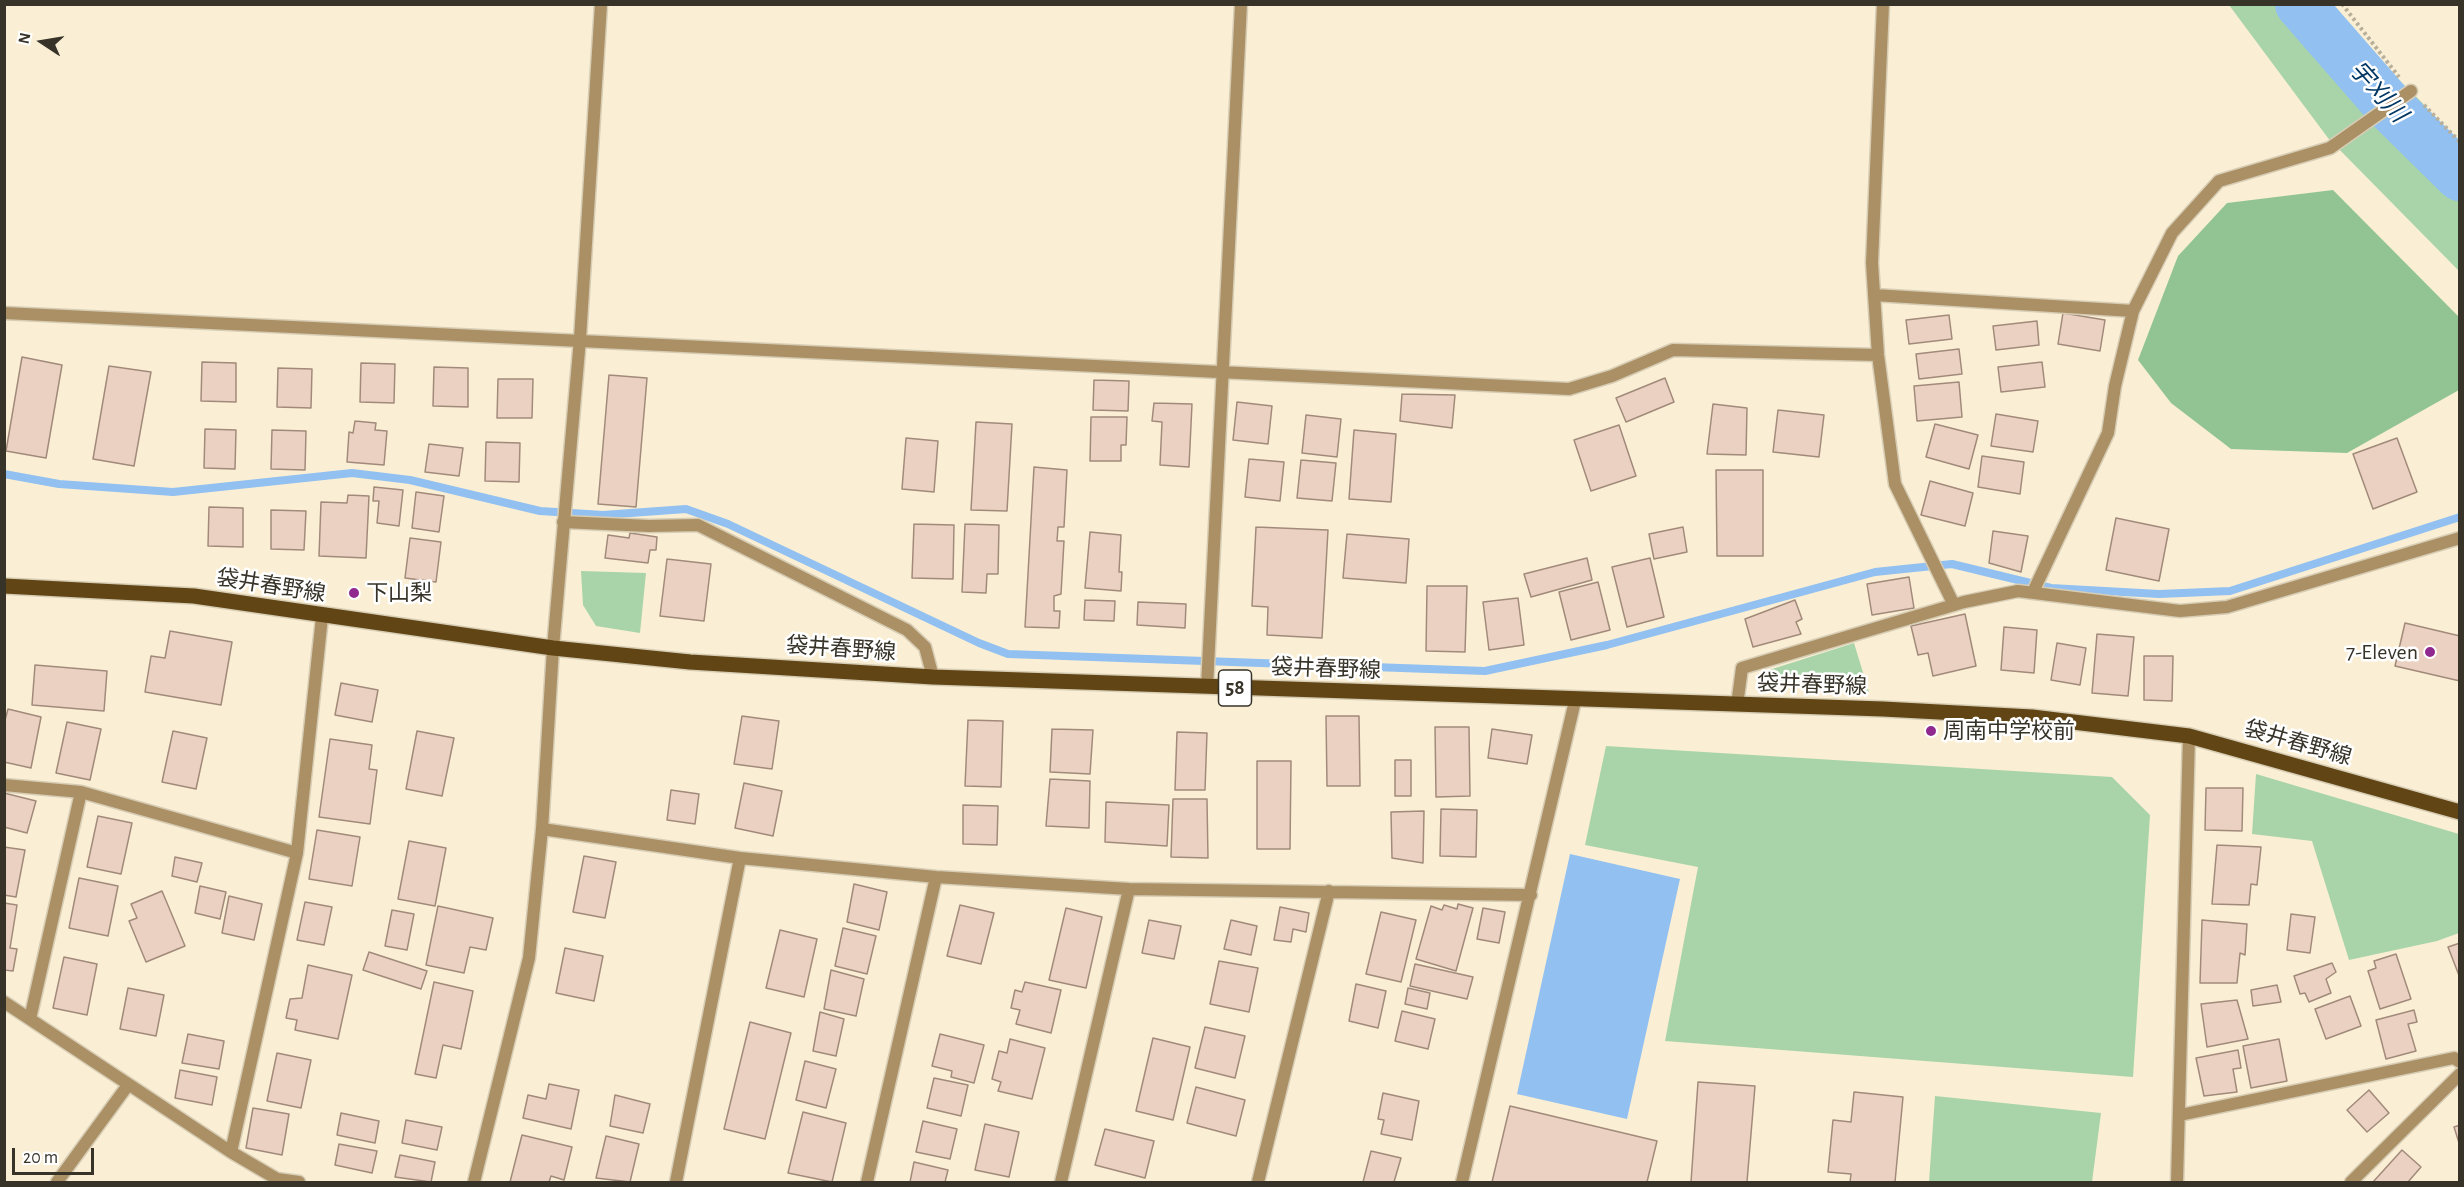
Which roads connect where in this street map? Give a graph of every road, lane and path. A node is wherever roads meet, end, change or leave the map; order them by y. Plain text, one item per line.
1 (601, 4) edge
2 (1241, 4) edge
3 (1883, 4) edge
4 (2411, 91) dead end
5 (1874, 295) junction
6 (2133, 311) junction
7 (4, 313) edge
8 (580, 339) junction
9 (1878, 355) junction
10 (1223, 370) junction
11 (563, 521) junction
12 (2460, 538) edge
13 (4, 586) edge
14 (2033, 592) junction
15 (1954, 605) junction
16 (322, 616) junction
17 (553, 648) junction
18 (933, 678) junction
19 (1207, 687) junction
20 (1575, 701) junction
21 (1737, 705) junction
22 (2189, 736) junction
23 (4, 785) edge
24 (81, 792) junction
25 (2460, 812) edge
26 (543, 829) junction
27 (297, 853) junction
28 (741, 858) junction
29 (936, 877) junction
30 (1129, 889) junction
31 (1329, 891) junction
32 (1531, 895) junction
33 (4, 1002) edge
34 (30, 1019) junction
35 (2460, 1062) edge
36 (2460, 1074) edge
37 (128, 1085) junction
38 (2180, 1115) junction
39 (231, 1152) junction
40 (57, 1182) edge
41 (299, 1182) edge
42 (474, 1182) edge
43 (676, 1182) edge
44 (867, 1182) edge
45 (1061, 1182) edge
46 (1258, 1182) edge
47 (1462, 1182) edge
48 (2177, 1182) edge
49 (2351, 1182) edge

1 - 8 street
2 - 10 street
3 - 5 street
4 - 6 street
5 - 6 street
5 - 9 street
6 - 14 street
7 - 8 street
8 - 10 street
8 - 11 street
9 - 10 street
9 - 15 street
10 - 19 street
11 - 17 street
11 - 18 street
12 - 14 street
13 - 16 main road, 袋井春野線 / 58
14 - 15 street
15 - 21 street
16 - 17 main road, 袋井春野線 / 58
16 - 27 street
17 - 18 main road, 袋井春野線 / 58
17 - 26 street
18 - 19 main road, 袋井春野線 / 58
19 - 20 main road, 袋井春野線 / 58
20 - 21 main road, 袋井春野線 / 58
20 - 32 street
21 - 22 main road, 袋井春野線 / 58
22 - 25 main road, 袋井春野線 / 58
22 - 38 street
23 - 24 street
24 - 27 street
24 - 34 street
26 - 28 street
26 - 42 street
27 - 39 street
28 - 29 street
28 - 43 street
29 - 30 street
29 - 44 street
30 - 31 street
30 - 45 street
31 - 32 street
31 - 46 street
32 - 47 street
33 - 34 street
34 - 37 street
35 - 38 street
36 - 49 street
37 - 39 street
37 - 40 street
38 - 48 street
39 - 41 street

